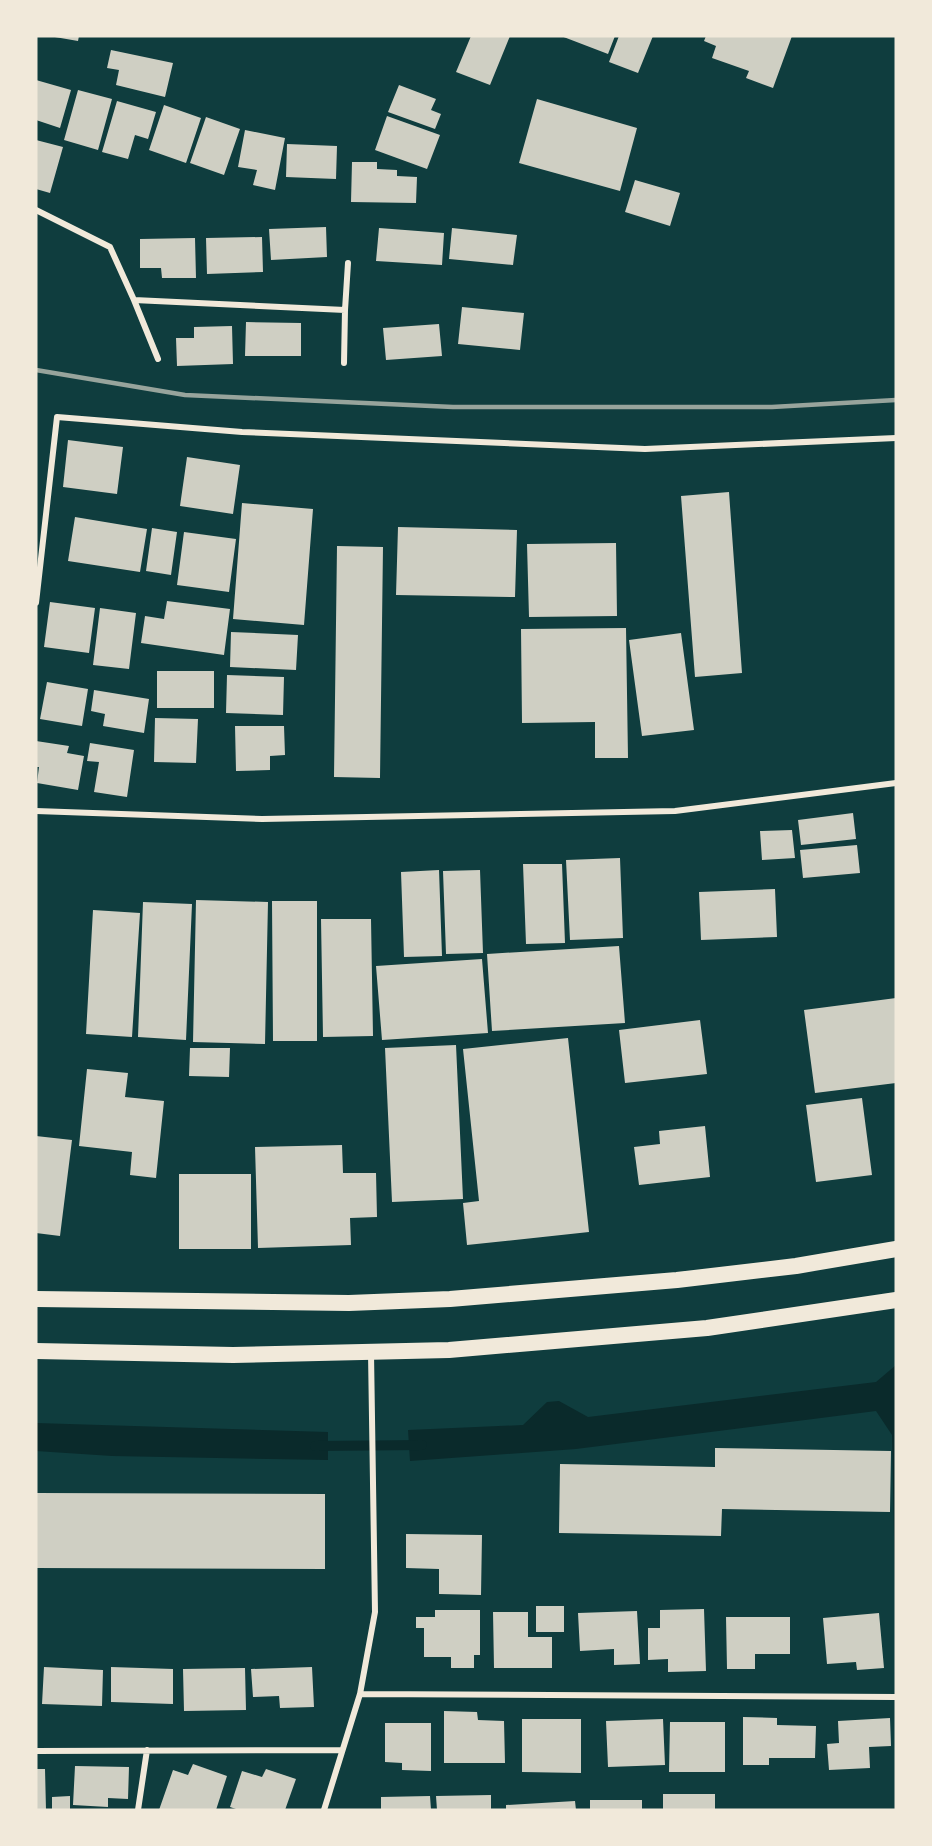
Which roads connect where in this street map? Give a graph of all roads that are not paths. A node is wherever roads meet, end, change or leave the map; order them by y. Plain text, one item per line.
1 (36, 210) edge
2 (348, 263) dead end
3 (134, 300) junction
4 (345, 310) junction
5 (158, 359) dead end
6 (344, 363) dead end
7 (896, 438) edge
8 (39, 555) edge
9 (36, 603) edge
10 (896, 783) edge
11 (36, 811) edge
12 (896, 1249) edge
13 (36, 1299) edge
14 (896, 1300) edge
15 (36, 1351) edge
16 (371, 1352) junction
17 (360, 1694) junction
18 (896, 1697) edge
19 (147, 1750) junction
20 (341, 1750) junction
21 (36, 1751) edge
22 (138, 1810) edge
23 (324, 1810) edge

1 - 3 street
2 - 4 street
3 - 4 street
3 - 5 street
4 - 6 street
7 - 8 street
8 - 9 street
10 - 11 street
12 - 13 highway
14 - 16 highway
15 - 16 highway
16 - 17 street
17 - 18 street
17 - 20 street
19 - 20 street
19 - 21 street
19 - 22 street
20 - 23 street

